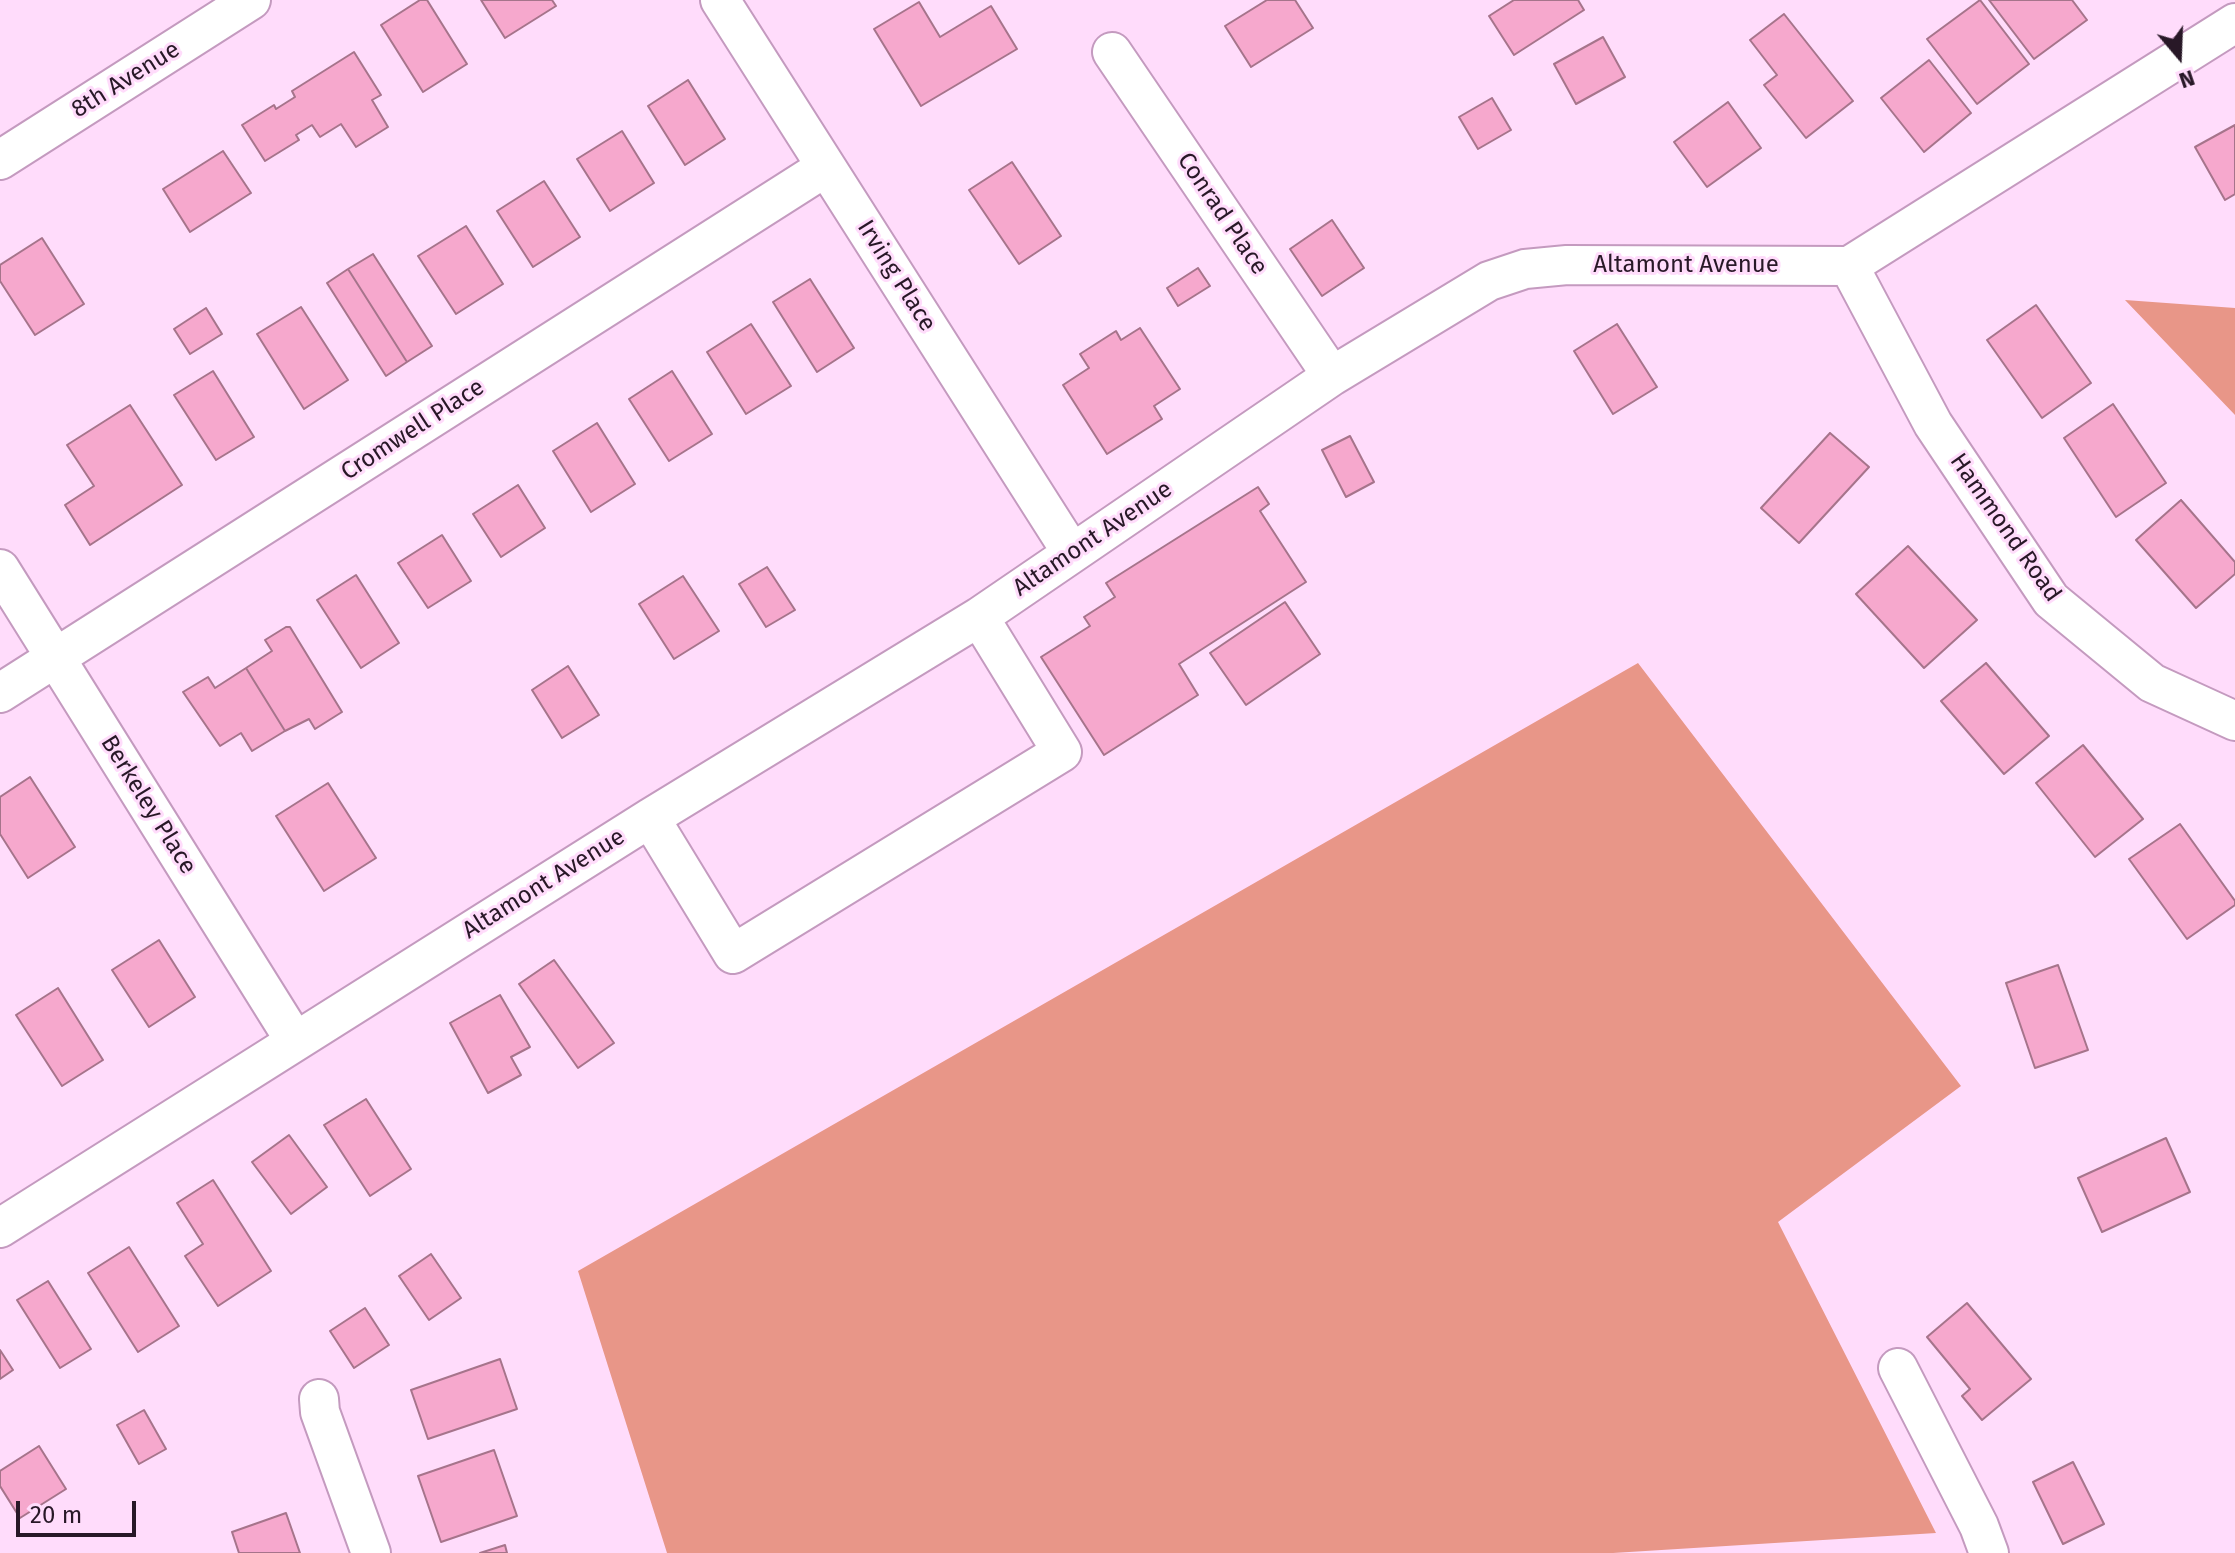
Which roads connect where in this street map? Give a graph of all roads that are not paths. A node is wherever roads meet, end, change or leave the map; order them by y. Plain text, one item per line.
1 (251, 0) edge
2 (720, 0) edge
3 (2235, 23) edge
4 (1112, 52) dead end
5 (0, 160) edge
6 (826, 167) junction
7 (1849, 266) junction
8 (1332, 376) junction
9 (1072, 553) junction
10 (0, 569) edge
11 (979, 617) junction
12 (56, 657) junction
13 (0, 693) edge
14 (2235, 721) edge
15 (650, 818) junction
16 (295, 1041) junction
17 (0, 1228) edge
18 (1898, 1368) dead end
19 (319, 1399) dead end
20 (371, 1553) edge
21 (1989, 1553) edge

1 - 5 street, 8th Avenue
2 - 6 street, Irving Place
3 - 7 street
4 - 8 street, Conrad Place
6 - 9 street, Irving Place
6 - 12 street, Cromwell Place
7 - 8 street, Altamont Avenue
7 - 14 street, Hammond Road
8 - 9 street, Altamont Avenue
9 - 11 street, Altamont Avenue
10 - 12 street, Berkeley Place
11 - 15 street, Altamont Avenue
11 - 15 street
12 - 13 street, Cromwell Place
12 - 16 street, Berkeley Place
15 - 16 street, Altamont Avenue
16 - 17 street, Altamont Avenue
18 - 21 street
19 - 20 street

